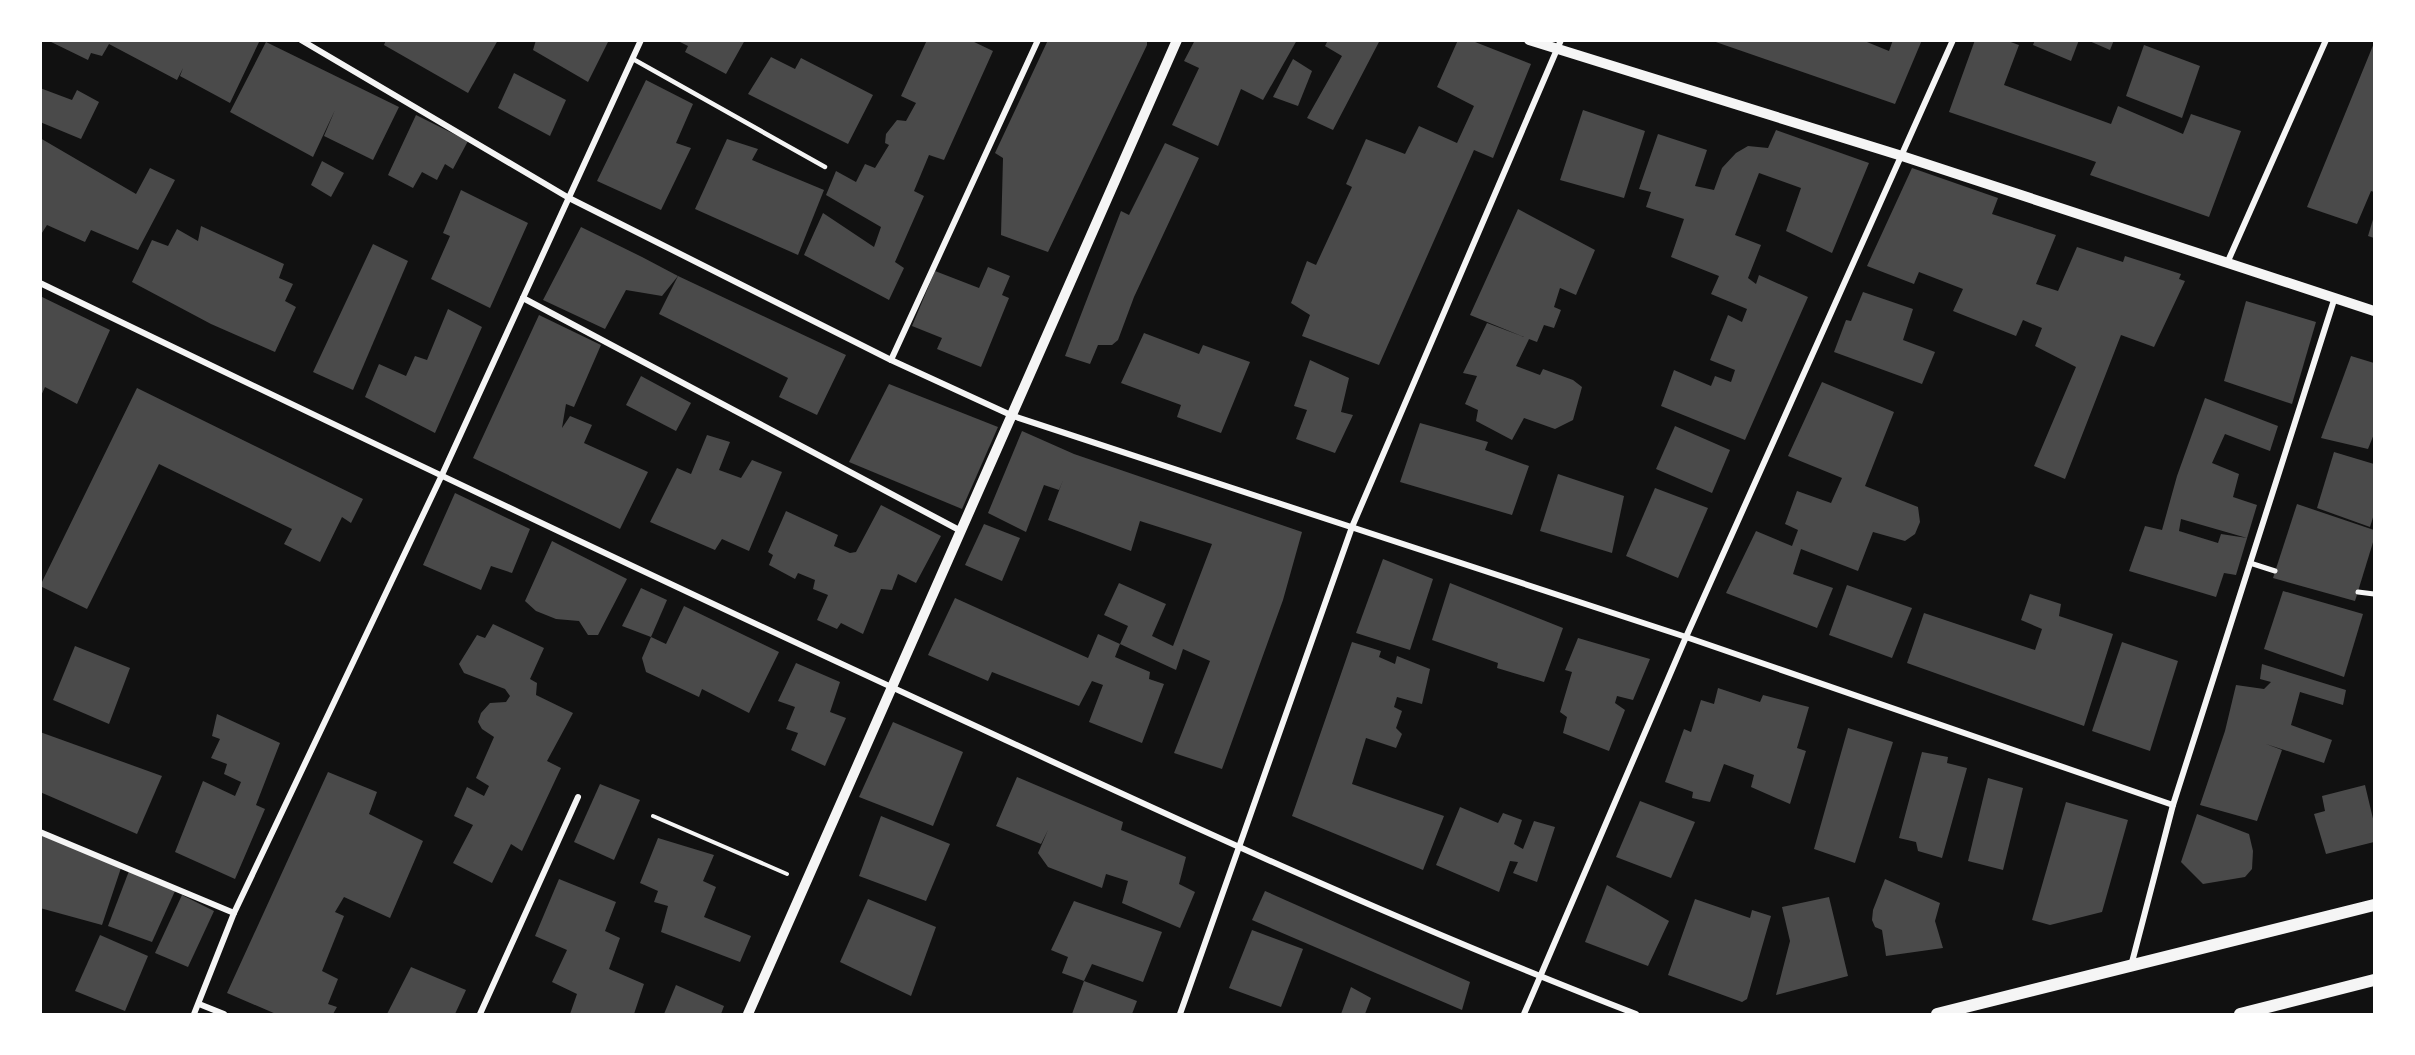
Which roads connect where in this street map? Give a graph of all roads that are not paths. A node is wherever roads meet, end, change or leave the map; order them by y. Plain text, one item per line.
1 (301, 40) edge
2 (642, 40) edge
3 (1038, 40) edge
4 (1177, 40) edge
5 (1529, 40) edge
6 (1953, 40) edge
7 (2326, 40) edge
8 (1559, 46) edge
9 (633, 59) junction
10 (1902, 156) junction
11 (825, 167) dead end
12 (569, 198) junction
13 (2228, 261) junction
14 (40, 283) edge
15 (2335, 297) junction
16 (523, 298) junction
17 (2374, 310) edge
18 (891, 360) junction
19 (1013, 416) junction
20 (441, 477) junction
21 (1352, 527) junction
22 (961, 531) junction
23 (2250, 562) junction
24 (2275, 571) dead end
25 (2358, 592) dead end
26 (2374, 594) edge
27 (1686, 637) junction
28 (893, 688) junction
29 (578, 797) dead end
30 (2173, 805) junction
31 (40, 832) edge
32 (1240, 849) junction
33 (2374, 904) edge
34 (234, 913) junction
35 (2130, 966) junction
36 (1540, 977) junction
37 (2374, 980) edge
38 (199, 1004) junction
39 (194, 1014) edge
40 (224, 1014) edge
41 (480, 1014) edge
42 (748, 1014) edge
43 (1180, 1014) edge
44 (1524, 1014) edge
45 (1636, 1014) edge
46 (1937, 1014) edge
47 (2240, 1014) edge

1 - 12 street
2 - 9 street
3 - 18 street
4 - 19 street
5 - 8 street
6 - 10 street
7 - 13 street
8 - 10 street
8 - 21 street
9 - 11 lane
9 - 12 street
10 - 13 street
10 - 27 street
12 - 16 street
12 - 18 street
13 - 15 street
14 - 20 street
15 - 17 street
15 - 23 street
16 - 20 street
16 - 22 street
18 - 19 street
19 - 21 street
19 - 22 street
20 - 28 street
20 - 34 street
21 - 27 street
21 - 32 street
22 - 28 street
23 - 24 street
23 - 30 street
25 - 26 street
27 - 30 street
27 - 36 street
28 - 32 street
28 - 42 street
29 - 41 street
30 - 35 street
31 - 34 street
32 - 36 street
32 - 43 street
33 - 35 main road
34 - 38 street
35 - 46 main road
36 - 44 street
36 - 45 street
37 - 47 main road
38 - 39 street
38 - 40 street

